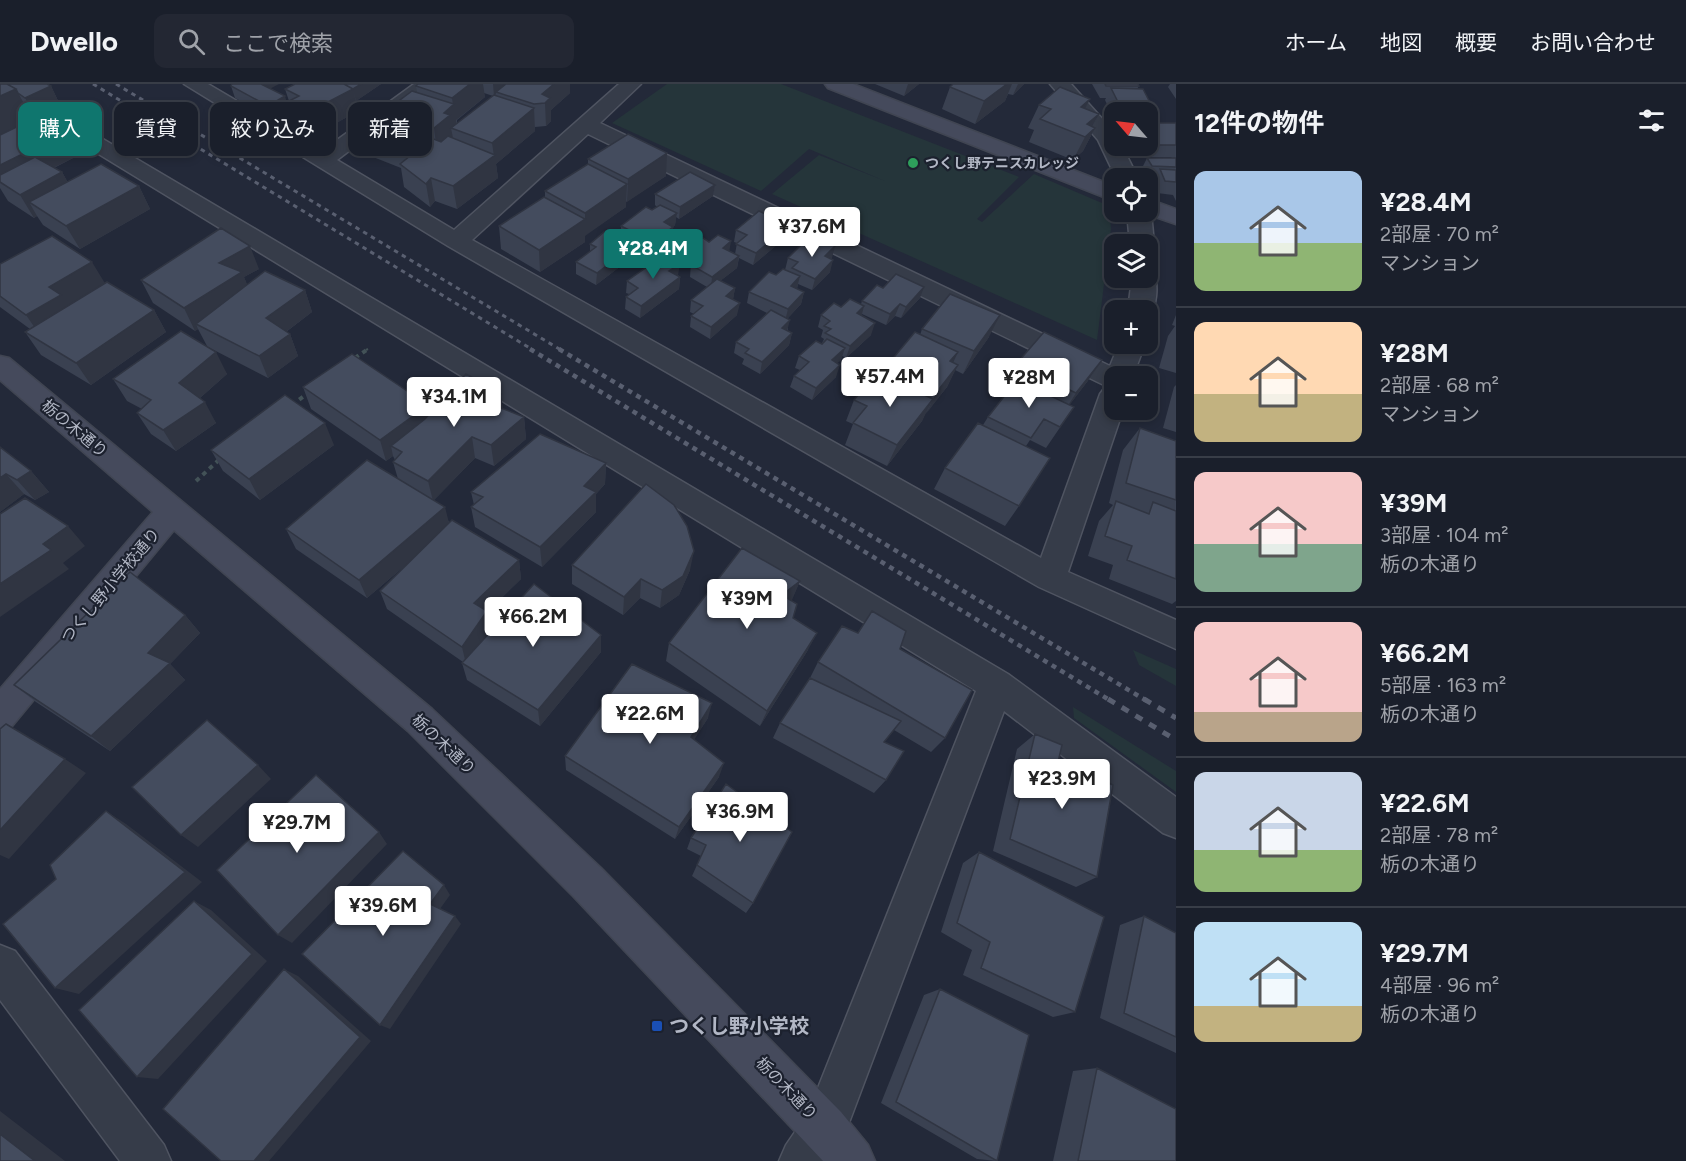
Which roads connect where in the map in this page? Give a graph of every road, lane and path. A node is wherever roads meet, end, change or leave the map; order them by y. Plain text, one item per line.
1 (427, 84) edge
2 (631, 84) edge
3 (835, 84) edge
4 (1060, 84) edge
5 (211, 88) edge
6 (585, 124) junction
7 (0, 153) edge
8 (322, 161) junction
9 (1122, 168) edge
10 (1104, 190) edge
11 (1158, 210) edge
12 (1176, 217) edge
13 (456, 241) junction
14 (0, 365) edge
15 (1104, 374) edge
16 (315, 388) edge
17 (287, 409) edge
18 (1105, 420) edge
19 (225, 454) edge
20 (173, 510) junction
21 (1050, 578) junction
22 (1176, 635) edge
23 (996, 686) junction
24 (0, 715) edge
25 (1176, 820) edge
26 (0, 966) edge
27 (814, 1144) edge
28 (148, 1161) edge
29 (852, 1161) edge

1 - 8 street
2 - 6 street
3 - 10 street
4 - 9 street
5 - 8 street
6 - 13 street
6 - 15 street
7 - 23 street
8 - 13 street
11 - 12 street
13 - 21 street
14 - 20 street, 栃の木通り
16 - 17 path
18 - 21 street
19 - 20 path
20 - 24 street, つくし野小学校通り
20 - 27 street, 栃の木通り
21 - 22 street
23 - 25 street
23 - 27 street
26 - 28 street
27 - 29 street, 栃の木通り

